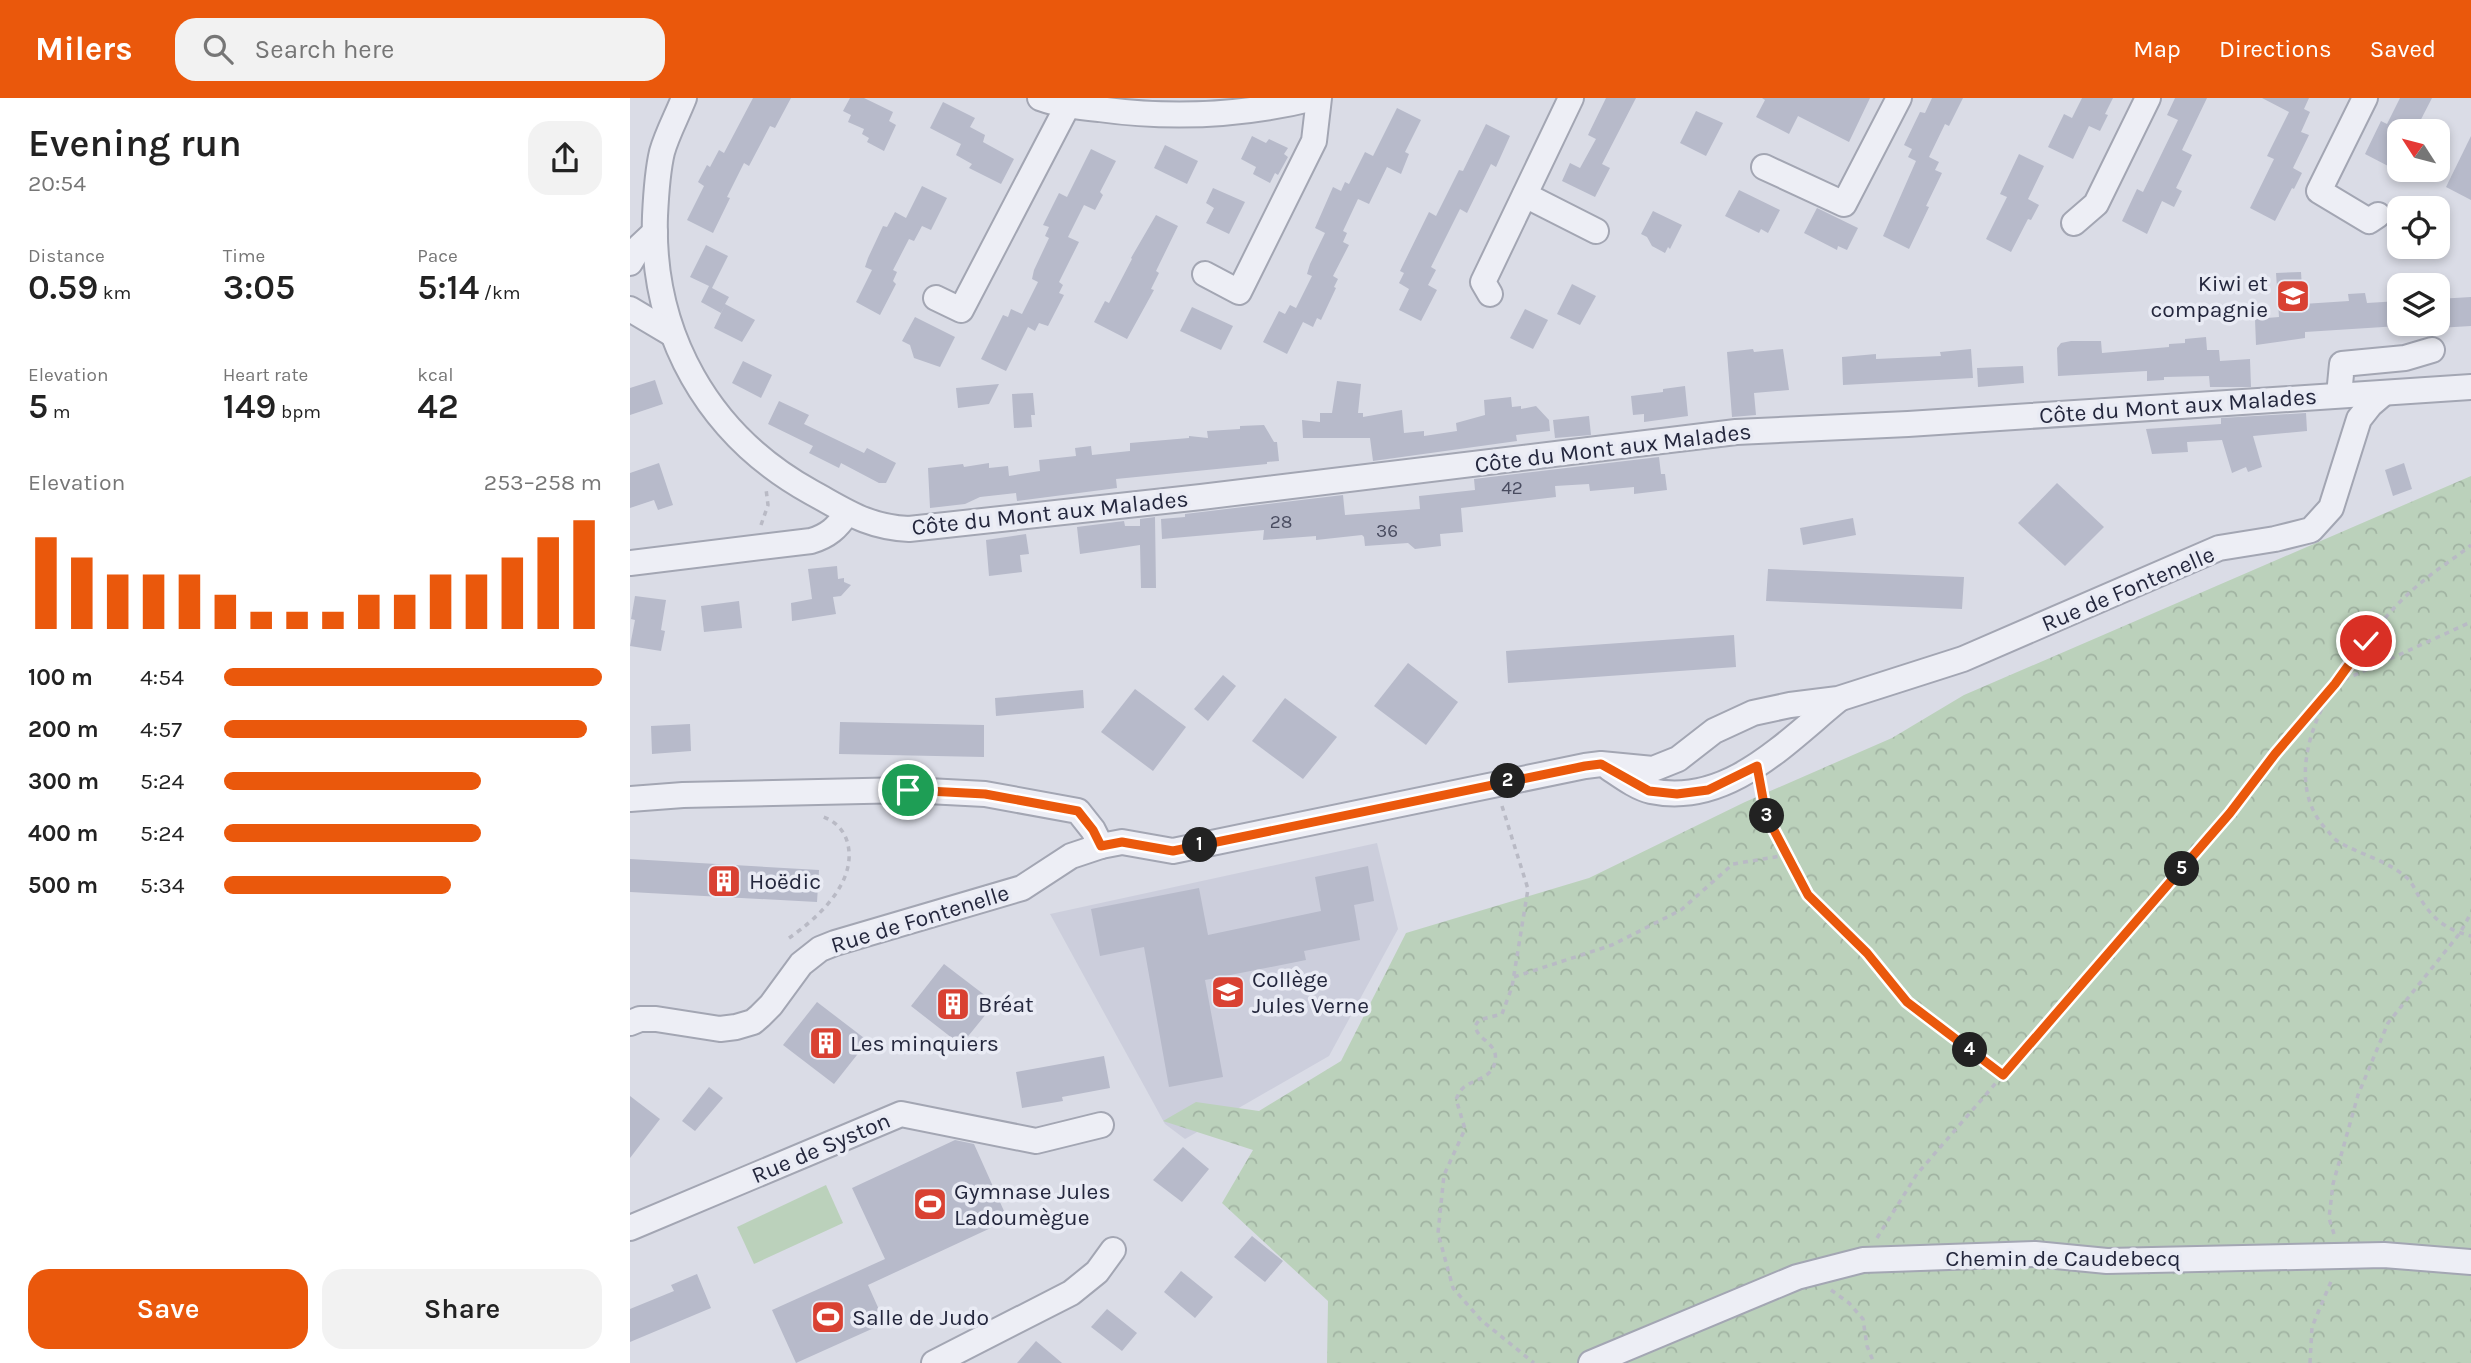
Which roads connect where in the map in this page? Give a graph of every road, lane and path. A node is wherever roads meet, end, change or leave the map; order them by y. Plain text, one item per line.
1 (684, 98) edge
2 (1040, 98) edge
3 (1316, 98) edge
4 (1571, 98) edge
5 (1899, 98) edge
6 (2148, 98) edge
7 (2365, 98) edge
8 (1068, 105) junction
9 (1764, 167) dead end
10 (1525, 195) junction
11 (2378, 215) dead end
12 (2074, 223) dead end
13 (1597, 231) dead end
14 (654, 232) junction
15 (630, 263) edge
16 (1205, 274) dead end
17 (1490, 294) dead end
18 (936, 298) dead end
19 (630, 309) edge
20 (672, 334) junction
21 (2432, 350) dead end
22 (2471, 387) edge
23 (2384, 393) junction
24 (2339, 395) junction
25 (762, 461) junction
26 (847, 513) junction
27 (2471, 545) edge
28 (743, 550) junction
29 (630, 563) edge
30 (2471, 622) edge
31 (2335, 684) junction
32 (1838, 699) junction
33 (1763, 711) junction
34 (1787, 744) junction
35 (1601, 764) junction
36 (1757, 766) junction
37 (1495, 784) junction
38 (630, 799) edge
39 (819, 815) dead end
40 (1101, 846) junction
41 (1787, 855) junction
42 (2471, 913) edge
43 (2460, 933) junction
44 (2471, 936) edge
45 (789, 938) dead end
46 (1514, 977) junction
47 (630, 1023) edge
48 (2003, 1075) junction
49 (1101, 1125) dead end
50 (630, 1228) edge
51 (1113, 1250) dead end
52 (2344, 1256) junction
53 (1863, 1260) junction
54 (2471, 1262) edge
55 (1808, 1274) junction
56 (934, 1363) edge
57 (1534, 1363) edge
58 (1591, 1363) edge
59 (1874, 1363) edge
60 (2310, 1363) edge

1 - 14 street, Côte du Mont aux Malades
2 - 8 street
3 - 8 street
3 - 16 street
4 - 10 street
5 - 9 street
6 - 12 street
7 - 11 street
8 - 18 street
10 - 13 street
10 - 17 street
14 - 15 street
14 - 20 street, Côte du Mont aux Malades
19 - 20 street
20 - 25 street, Côte du Mont aux Malades
21 - 24 street
22 - 23 street, Côte du Mont aux Malades
23 - 24 street, Côte du Mont aux Malades
23 - 32 street, Rue de Fontenelle
24 - 26 street, Côte du Mont aux Malades
25 - 26 street, Côte du Mont aux Malades
25 - 28 path
26 - 28 street
27 - 31 path
28 - 29 street
30 - 31 path
31 - 43 path
31 - 48 path
32 - 33 street, Rue de Fontenelle
32 - 34 street, Rue de Fontenelle
33 - 34 street
33 - 35 street, Rue de Fontenelle
34 - 36 street, Rue de Fontenelle
35 - 36 street, Rue de Fontenelle
35 - 37 street, Rue de Fontenelle
36 - 41 path
37 - 40 street, Rue de Fontenelle
37 - 46 path
38 - 40 street
39 - 45 path
40 - 47 street, Rue de Fontenelle
41 - 46 path
41 - 48 path
42 - 43 path
43 - 44 path
43 - 52 path
46 - 57 path
48 - 53 path
49 - 50 street, Rue de Syston
51 - 56 street
52 - 53 street, Chemin de Caudebecq
52 - 54 street, Chemin de Caudebecq
52 - 60 path
53 - 55 street, Chemin de Caudebecq
55 - 58 street, Chemin de Caudebecq
55 - 59 path

